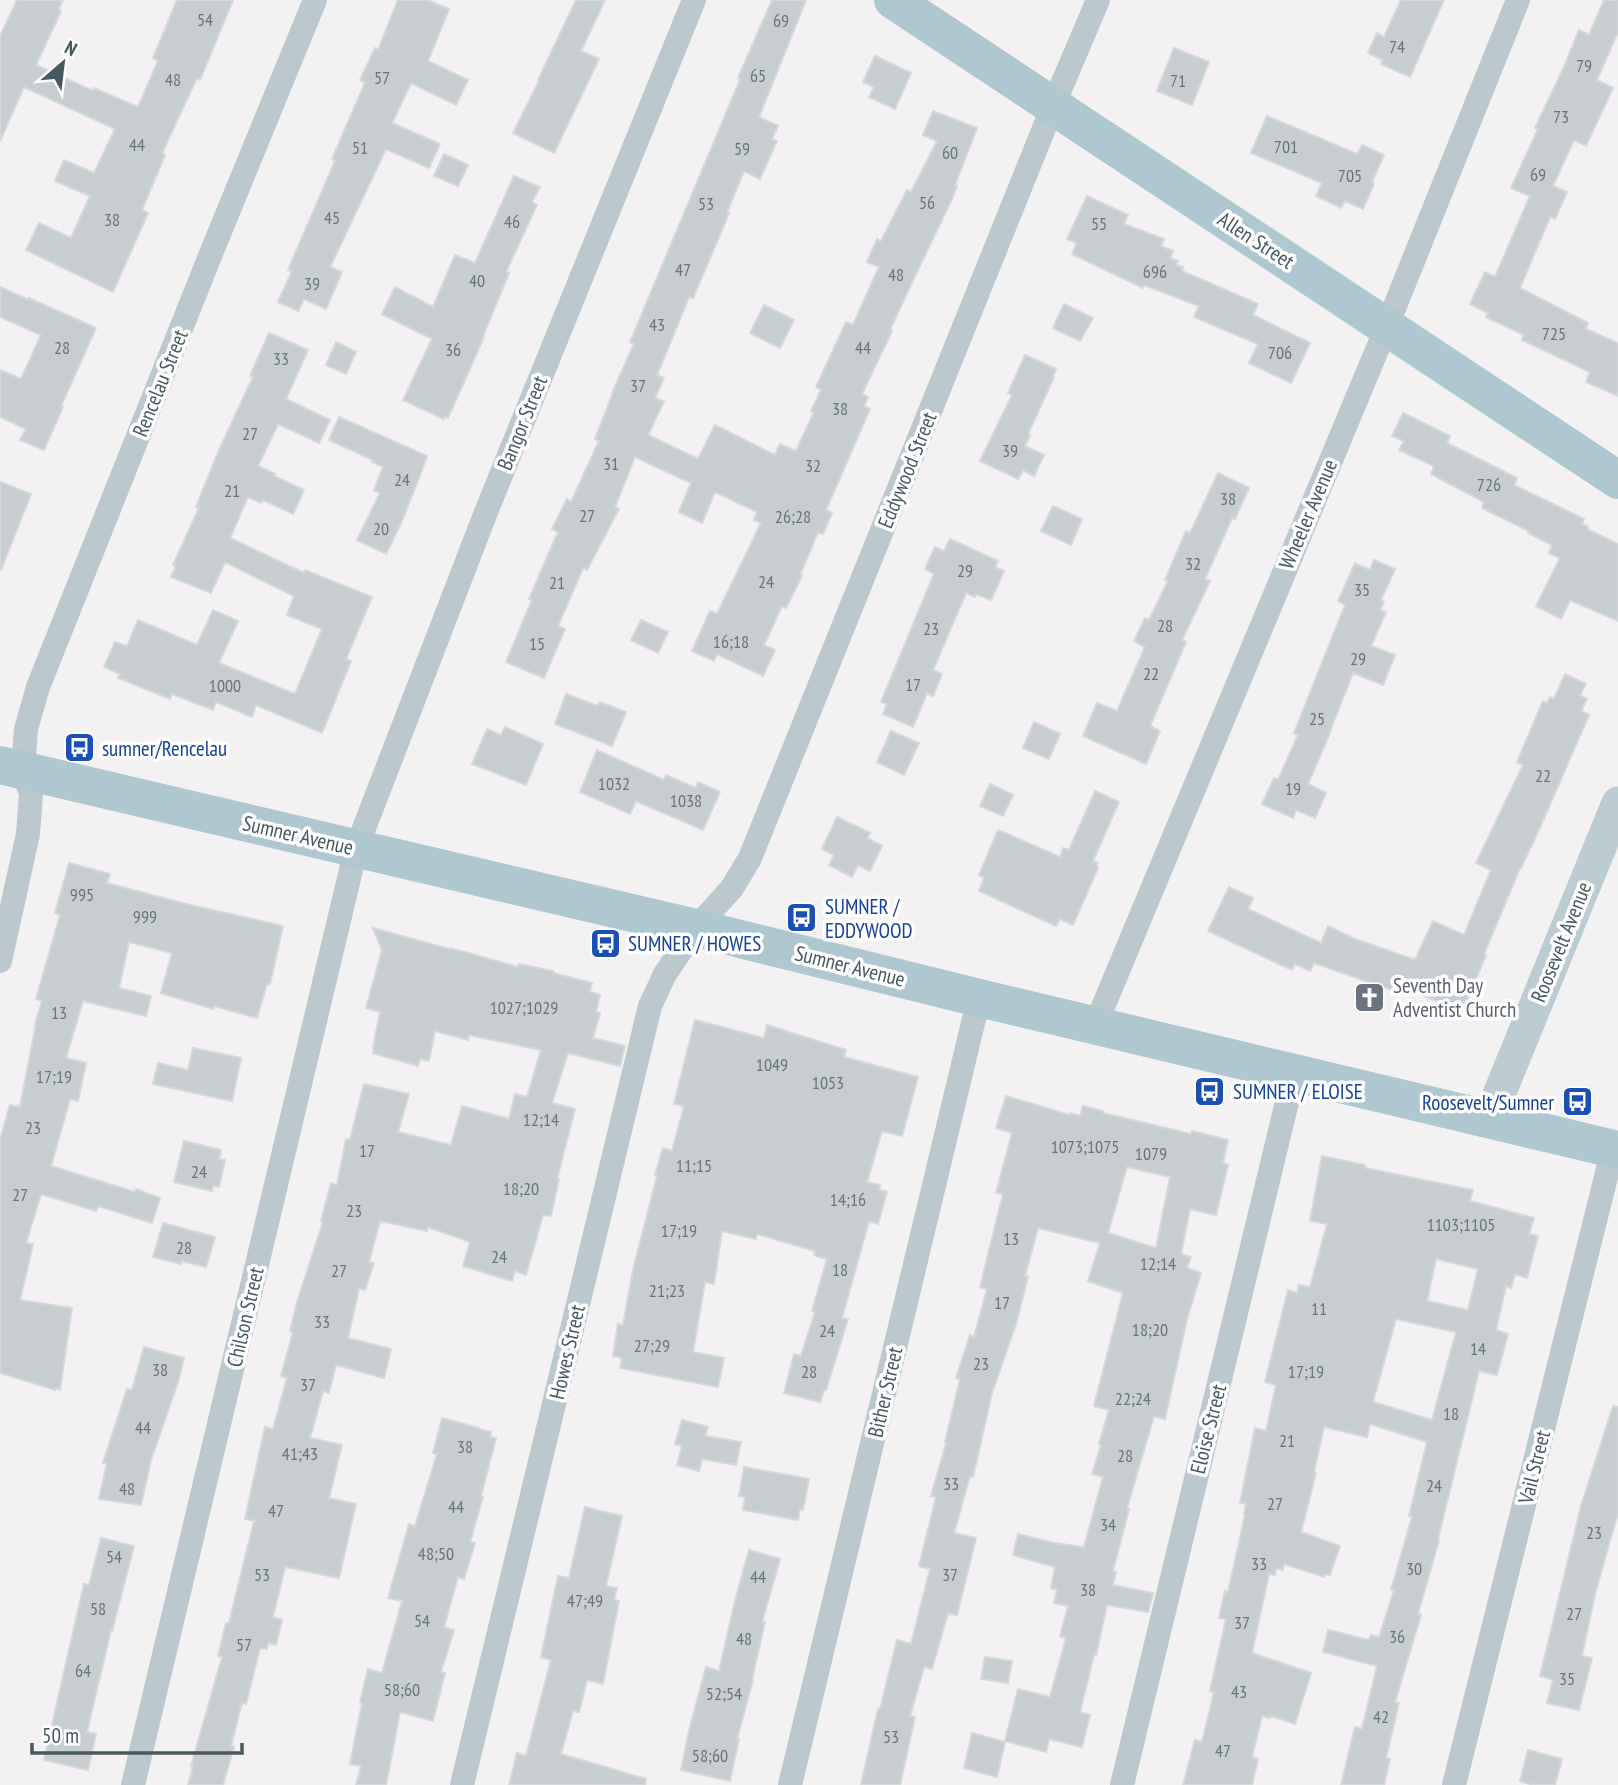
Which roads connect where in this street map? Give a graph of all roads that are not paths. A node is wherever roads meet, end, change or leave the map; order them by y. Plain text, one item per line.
1 (315, 0) edge
2 (694, 0) edge
3 (893, 0) edge
4 (1098, 0) edge
5 (1518, 0) edge
6 (1053, 106) junction
7 (1387, 326) junction
8 (1618, 480) edge
9 (12, 768) edge
10 (1618, 803) edge
11 (356, 849) junction
12 (696, 928) junction
13 (0, 961) edge
14 (979, 998) junction
15 (1094, 1026) junction
16 (1294, 1073) junction
17 (1489, 1119) junction
18 (1616, 1150) edge
19 (133, 1785) edge
20 (462, 1785) edge
21 (790, 1785) edge
22 (1122, 1785) edge
23 (1454, 1785) edge

1 - 9 street, Rencelau Street
2 - 11 street, Bangor Street
3 - 6 main road, Allen Street
4 - 6 street, Eddywood Street
5 - 7 street, Wheeler Avenue
6 - 7 main road, Allen Street
6 - 12 street, Eddywood Street
7 - 8 main road, Allen Street
7 - 15 street, Wheeler Avenue
9 - 11 main road, Sumner Avenue
9 - 13 street, Rencelau Street
10 - 17 street, Roosevelt Avenue
11 - 12 main road, Sumner Avenue
11 - 19 street, Chilson Street
12 - 14 main road, Sumner Avenue
12 - 20 street, Howes Street
14 - 15 main road, Sumner Avenue
14 - 21 street, Bither Street
15 - 16 main road, Sumner Avenue
16 - 17 main road, Sumner Avenue
16 - 22 street, Eloise Street
17 - 18 main road, Sumner Avenue
18 - 23 street, Vail Street

